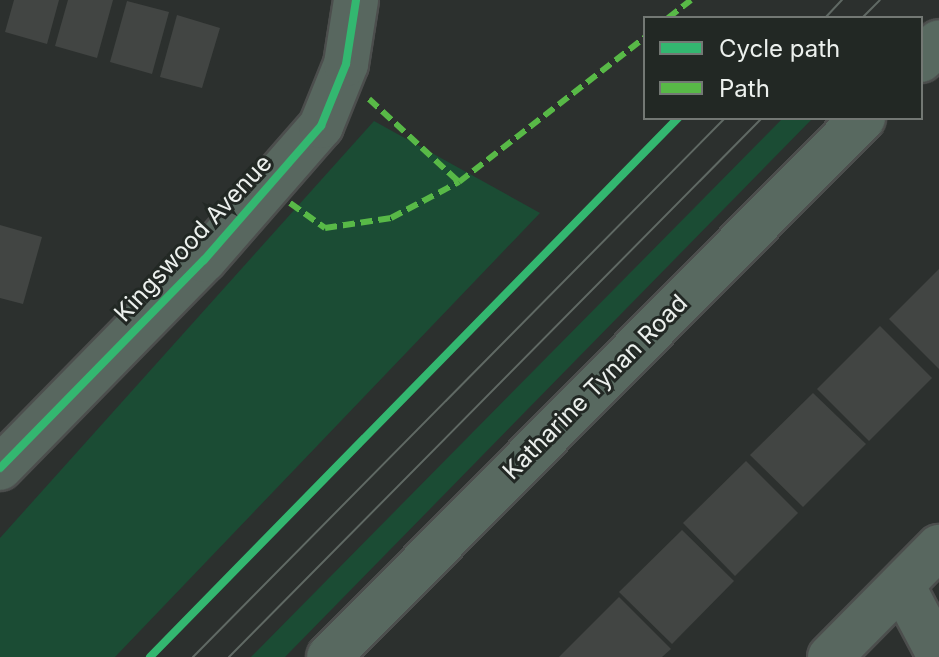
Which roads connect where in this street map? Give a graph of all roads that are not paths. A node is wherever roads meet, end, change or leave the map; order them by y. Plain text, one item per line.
1 (356, 0) edge
2 (939, 42) edge
3 (923, 58) edge
4 (861, 120) edge
5 (6, 451) edge
6 (939, 547) edge
7 (902, 585) junction
8 (939, 655) edge
9 (329, 657) edge
10 (830, 657) edge

1 - 5 street, Kingswood Avenue
2 - 3 main road
4 - 9 main road, Katharine Tynan Road
6 - 7 street
7 - 8 street
7 - 10 street

